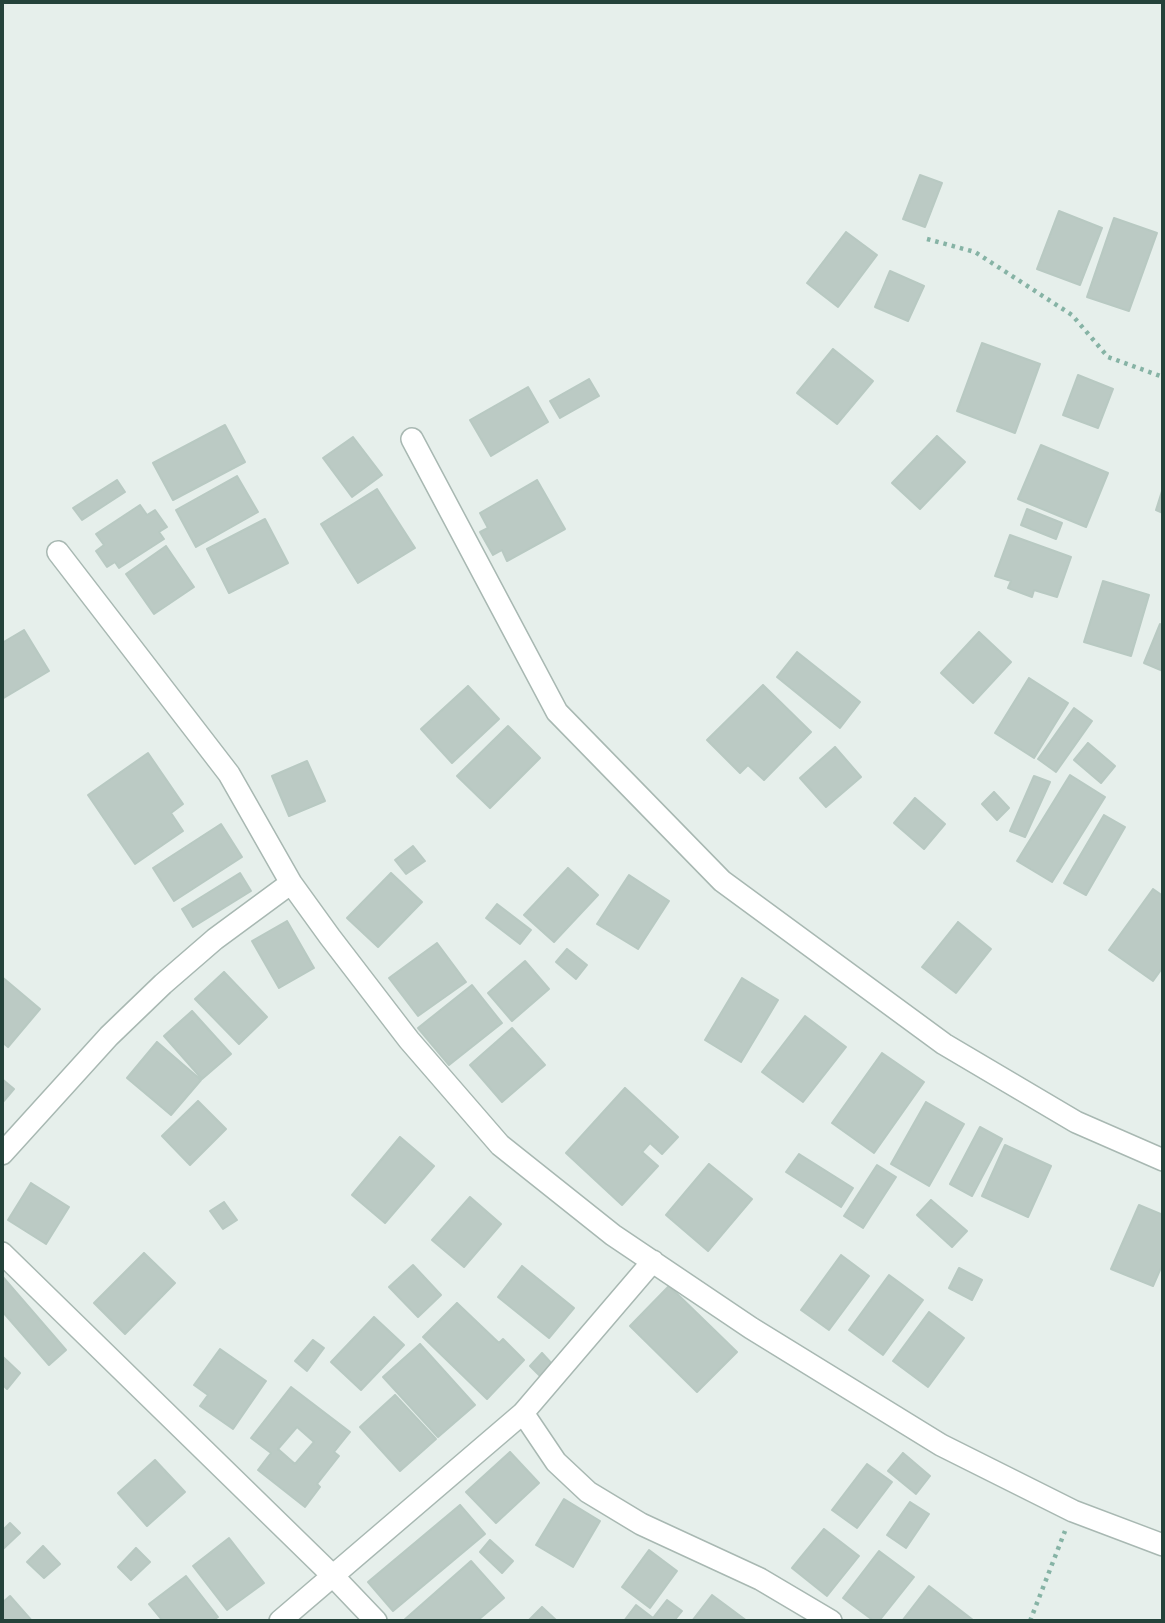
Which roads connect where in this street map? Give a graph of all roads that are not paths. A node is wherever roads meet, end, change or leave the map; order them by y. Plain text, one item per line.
1 (412, 439) dead end
2 (58, 552) dead end
3 (291, 883) junction
4 (2, 1154) edge
5 (1163, 1160) edge
6 (2, 1253) edge
7 (653, 1261) junction
8 (523, 1413) junction
9 (1163, 1545) edge
10 (333, 1576) junction
11 (280, 1621) edge
12 (376, 1621) edge
13 (831, 1621) edge

1 - 5 street
2 - 3 street
3 - 4 street
3 - 7 street
6 - 10 street
7 - 8 street
7 - 9 street
8 - 10 street
8 - 13 street
10 - 11 street
10 - 12 street

